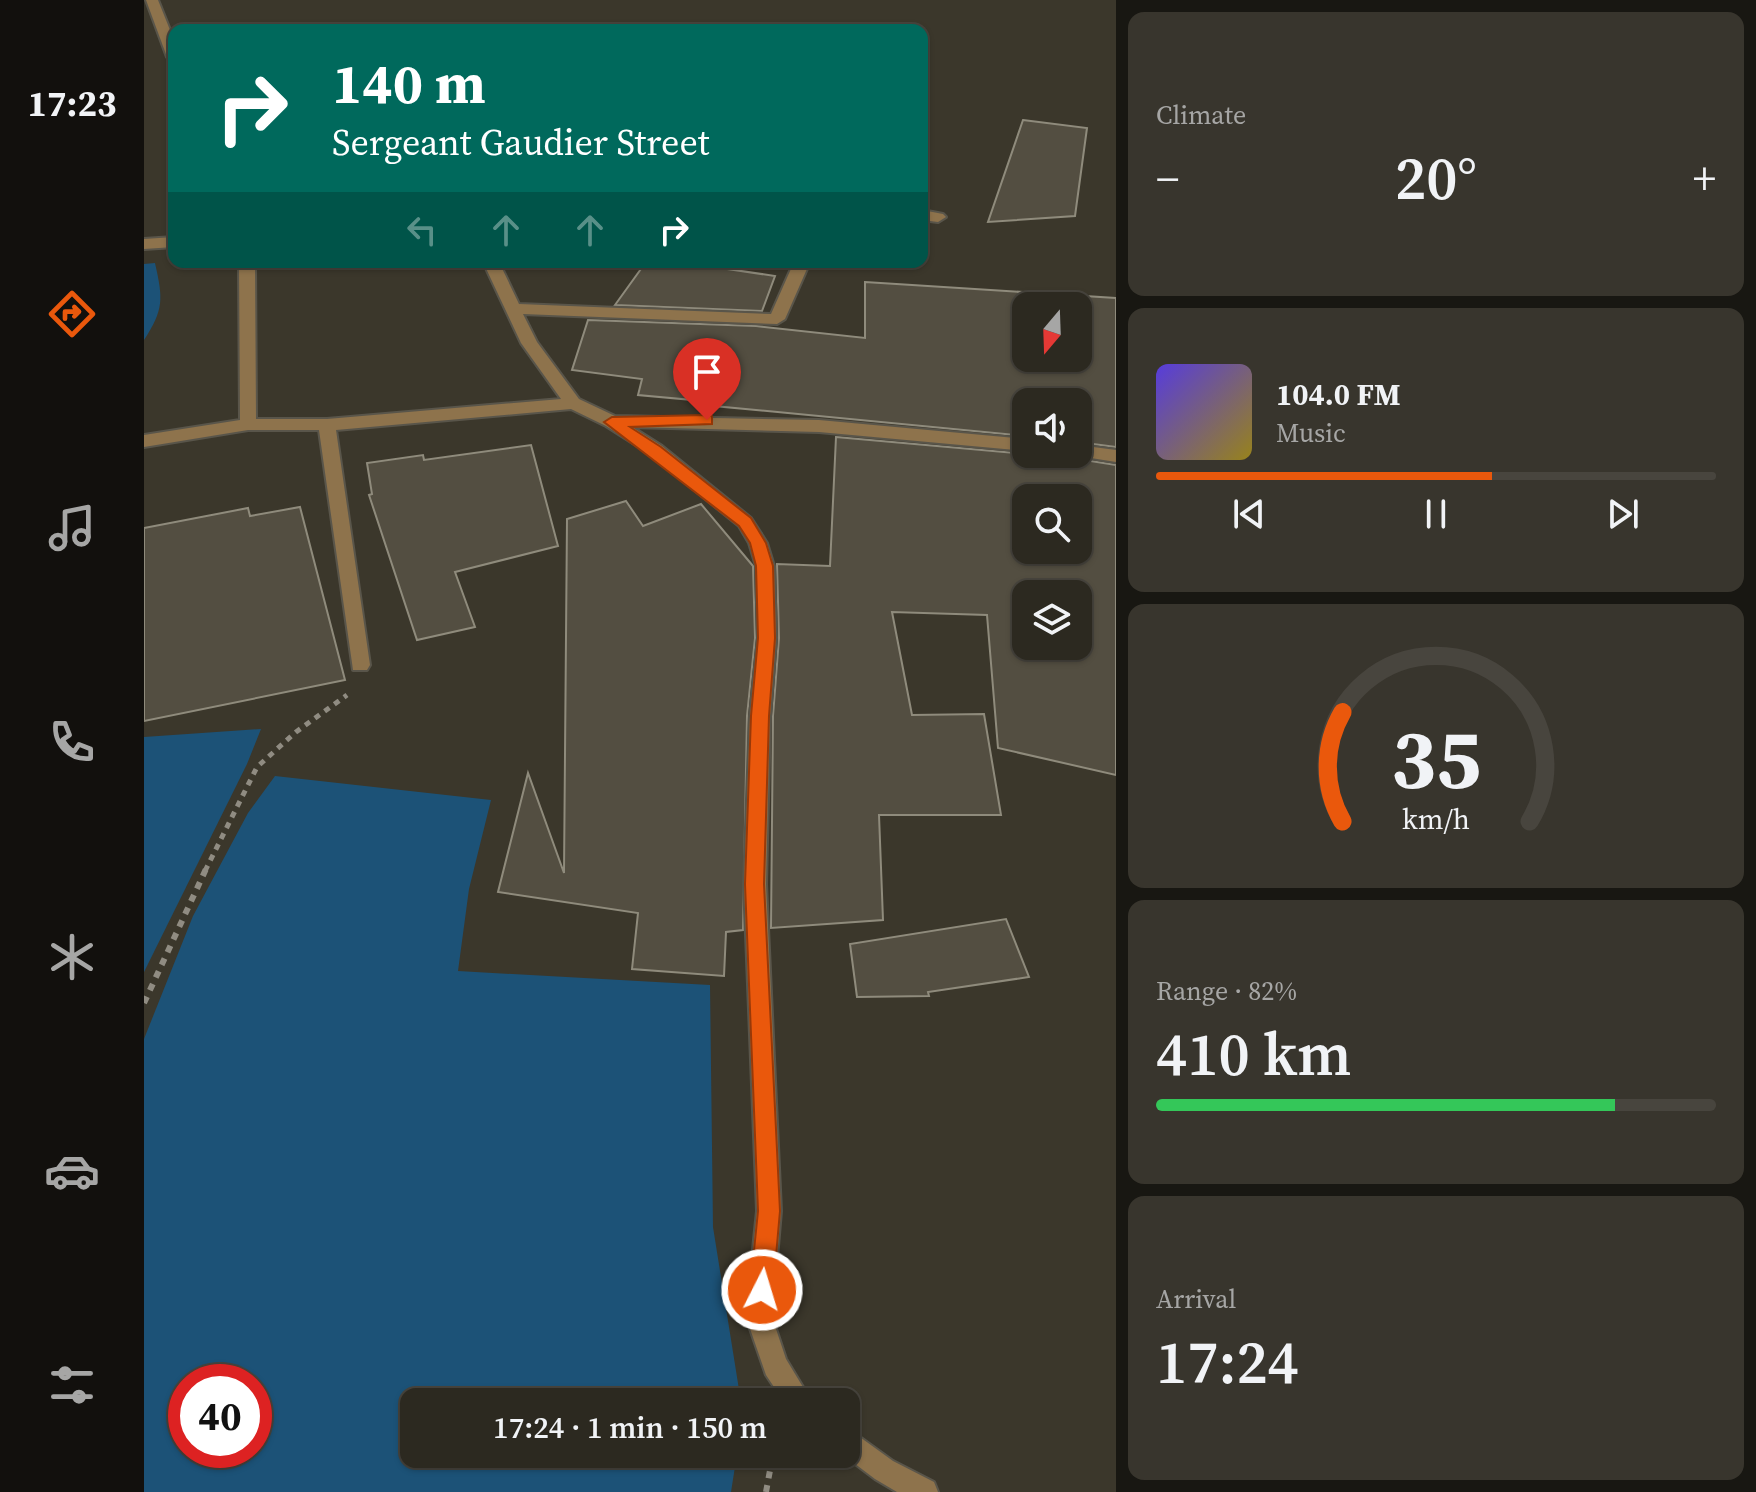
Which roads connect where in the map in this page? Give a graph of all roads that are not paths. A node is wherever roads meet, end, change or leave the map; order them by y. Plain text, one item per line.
1 (152, 0) edge
2 (168, 41) edge
3 (168, 242) edge
4 (144, 244) edge
5 (247, 268) edge
6 (494, 268) edge
7 (799, 268) edge
8 (513, 309) junction
9 (573, 403) junction
10 (612, 422) junction
11 (248, 424) junction
12 (327, 425) junction
13 (144, 441) edge
14 (1012, 443) edge
15 (1092, 453) edge
16 (1116, 456) edge
17 (360, 665) road end
18 (790, 1388) edge
19 (860, 1451) edge
20 (924, 1492) edge

1 - 2 street
3 - 4 street
5 - 11 street
6 - 8 street
7 - 8 street
8 - 9 street
9 - 10 street
9 - 12 street
10 - 14 street
10 - 18 street
11 - 12 street
11 - 13 street
12 - 17 street
15 - 16 street
19 - 20 street

